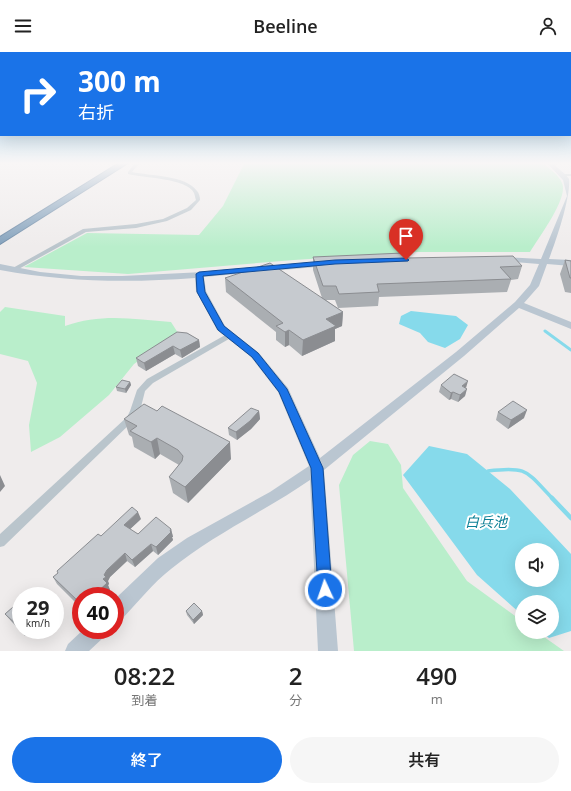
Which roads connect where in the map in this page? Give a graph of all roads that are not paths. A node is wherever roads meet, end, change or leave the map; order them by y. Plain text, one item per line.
1 (71, 191) edge
2 (80, 191) edge
3 (196, 191) edge
4 (570, 191) edge
5 (0, 234) edge
6 (0, 241) edge
7 (492, 259) edge
8 (546, 261) junction
9 (335, 262) edge
10 (571, 263) edge
11 (0, 267) edge
12 (13, 270) junction
13 (199, 274) junction
14 (518, 304) junction
15 (571, 326) edge
16 (230, 336) junction
17 (317, 468) junction
18 (0, 542) edge
19 (124, 603) edge
20 (88, 639) edge
21 (75, 651) edge
22 (328, 651) edge

1 - 5 highway
2 - 6 highway
3 - 12 street
4 - 8 street
7 - 8 street
8 - 10 street
8 - 14 street
9 - 13 street
11 - 12 street
12 - 13 street
13 - 16 street
14 - 15 street
14 - 17 street
16 - 17 street
16 - 18 street
17 - 19 street
17 - 22 street
20 - 21 street

